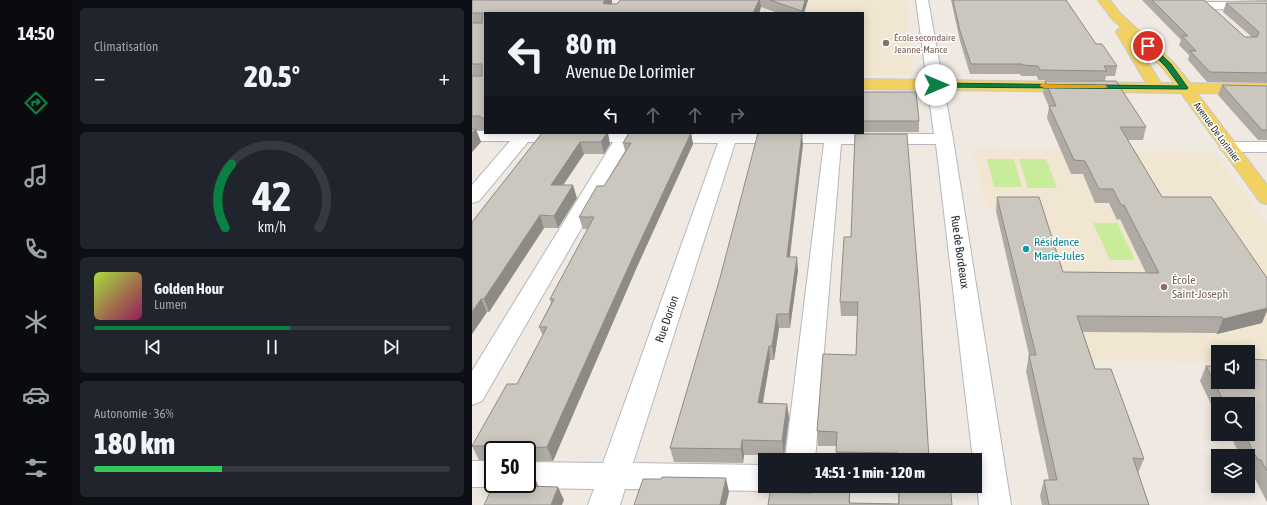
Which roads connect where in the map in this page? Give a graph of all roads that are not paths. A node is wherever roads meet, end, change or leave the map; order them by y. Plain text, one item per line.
1 (922, 0) edge
2 (1104, 0) edge
3 (1204, 3) edge
4 (1267, 6) edge
5 (1116, 16) junction
6 (1219, 16) edge
7 (864, 84) edge
8 (936, 85) junction
9 (1156, 87) junction
10 (1185, 88) junction
11 (1267, 89) edge
12 (525, 135) edge
13 (730, 135) edge
14 (472, 136) edge
15 (625, 137) junction
16 (833, 138) junction
17 (944, 139) junction
18 (1228, 147) junction
19 (1267, 147) edge
20 (472, 197) edge
21 (1267, 198) edge
22 (472, 394) edge
23 (801, 453) edge
24 (472, 474) edge
25 (484, 474) edge
26 (536, 477) edge
27 (758, 479) edge
28 (987, 488) edge
29 (609, 491) edge

1 - 8 street, Rue de Bordeaux
2 - 5 main road, Avenue De Lorimier
3 - 4 street
3 - 6 street
5 - 9 main road, Avenue De Lorimier
5 - 10 main road, Avenue De Lorimier
7 - 8 main road
8 - 9 main road
8 - 17 street, Rue de Bordeaux
9 - 10 main road
10 - 11 main road
10 - 18 main road, Avenue De Lorimier
12 - 14 street
12 - 15 street
12 - 20 street
13 - 15 street
13 - 16 street
13 - 29 street, Rue Dorion
15 - 22 street
16 - 17 street
16 - 23 street
17 - 28 street, Rue de Bordeaux
18 - 19 street
18 - 21 main road, Avenue De Lorimier
24 - 25 street
26 - 29 street
27 - 29 street

